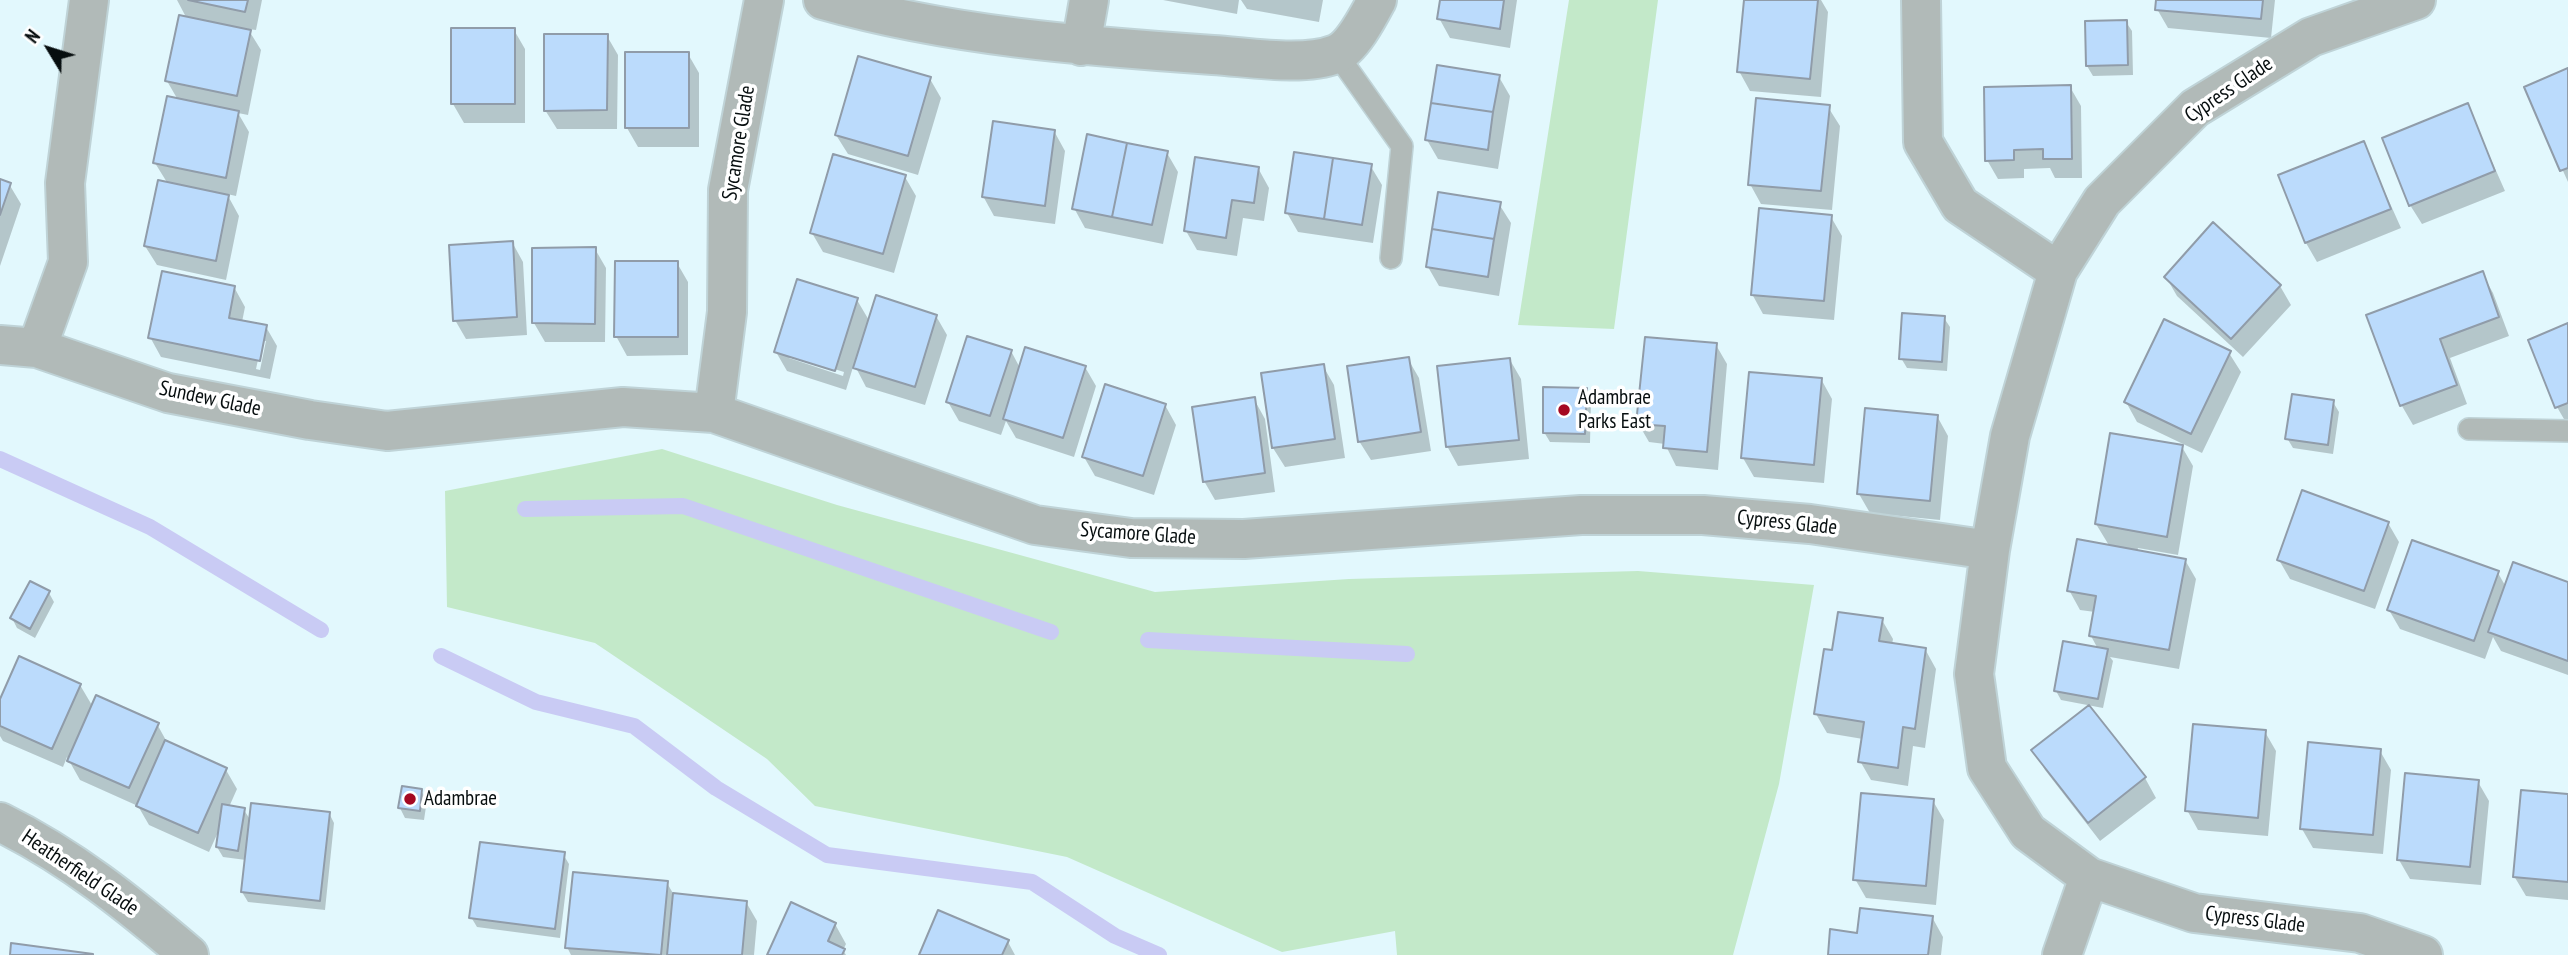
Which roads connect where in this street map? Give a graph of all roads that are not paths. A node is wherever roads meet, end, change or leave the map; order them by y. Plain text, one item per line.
1 (89, 0) edge
2 (764, 0) edge
3 (823, 0) edge
4 (1089, 0) edge
5 (1377, 0) edge
6 (1921, 0) edge
7 (2416, 0) edge
8 (1081, 46) junction
9 (1337, 54) junction
10 (1391, 258) dead end
11 (2059, 271) junction
12 (19, 346) edge
13 (714, 413) junction
14 (2469, 429) dead end
15 (387, 431) joint
16 (2568, 431) edge
17 (1581, 515) joint
18 (1990, 550) junction
19 (0, 822) edge
20 (2089, 877) junction
21 (189, 955) edge
22 (2062, 955) edge
23 (2423, 955) edge

1 - 12 street, Sundew Glade
2 - 13 street, Sycamore Glade
3 - 8 street
4 - 8 street
5 - 9 street
6 - 11 street
7 - 11 street, Cypress Glade
8 - 9 street
9 - 10 lane
11 - 18 street, Cypress Glade
12 - 15 street, Sundew Glade
13 - 15 street, Sycamore Glade
13 - 17 street, Sycamore Glade
14 - 16 lane
17 - 18 street, Cypress Glade
18 - 20 street, Cypress Glade
19 - 21 street, Heatherfield Glade
20 - 22 street
20 - 23 street, Cypress Glade

